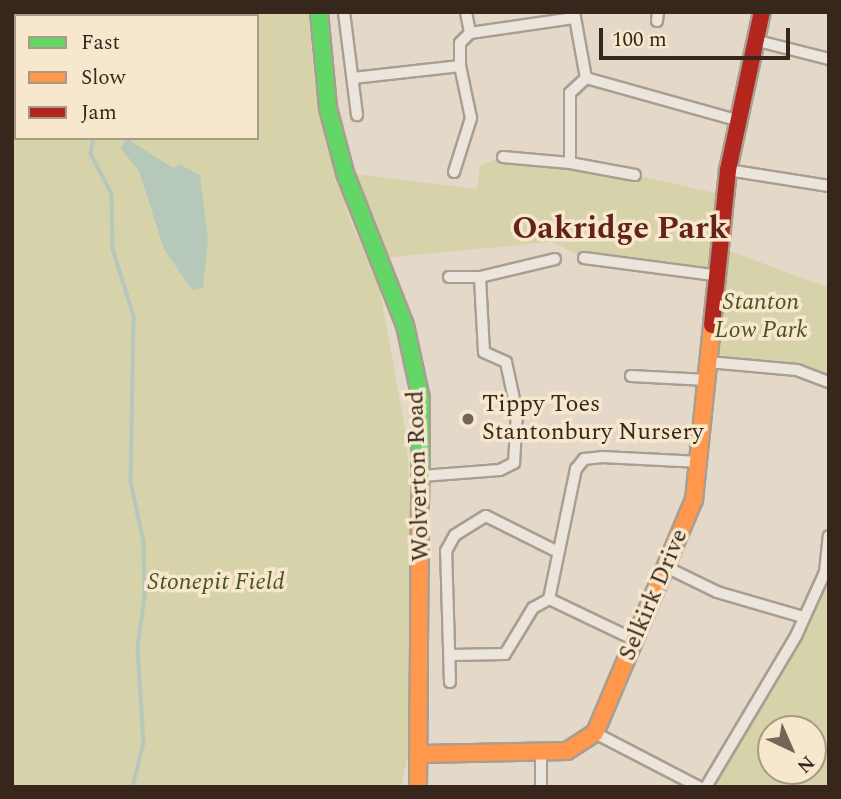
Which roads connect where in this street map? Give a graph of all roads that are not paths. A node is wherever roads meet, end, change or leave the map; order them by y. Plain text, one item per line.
1 (319, 12) edge
2 (344, 12) edge
3 (466, 12) edge
4 (762, 12) edge
5 (574, 15) edge
6 (470, 33) junction
7 (754, 40) junction
8 (829, 60) edge
9 (460, 66) junction
10 (353, 78) junction
11 (586, 78) junction
12 (357, 115) dead end
13 (736, 120) junction
14 (503, 157) dead end
15 (569, 163) junction
16 (728, 170) junction
17 (454, 172) dead end
18 (635, 175) dead end
19 (829, 186) edge
20 (584, 258) dead end
21 (555, 259) dead end
22 (714, 275) junction
23 (480, 276) junction
24 (449, 277) dead end
25 (708, 362) junction
26 (631, 376) dead end
27 (707, 380) junction
28 (829, 382) edge
29 (701, 462) junction
30 (422, 476) junction
31 (829, 536) edge
32 (558, 552) junction
33 (666, 567) junction
34 (549, 599) junction
35 (803, 617) junction
36 (635, 640) junction
37 (451, 655) junction
38 (450, 682) dead end
39 (595, 733) junction
40 (541, 751) junction
41 (422, 754) junction
42 (418, 787) edge
43 (541, 787) edge
44 (699, 787) edge
45 (706, 787) edge

1 - 30 street, Wolverton Road
2 - 10 street
3 - 6 street
4 - 7 street, Selkirk Drive
5 - 6 street
5 - 11 street
6 - 9 street
7 - 8 street
7 - 13 street, Selkirk Drive
9 - 10 street
9 - 17 street
10 - 12 street
11 - 13 street
11 - 15 street
13 - 16 street, Selkirk Drive
14 - 15 street
15 - 18 street
16 - 19 street
16 - 22 street, Selkirk Drive
20 - 22 street
21 - 23 street
22 - 25 street, Selkirk Drive
23 - 24 street
23 - 30 street
25 - 27 street, Selkirk Drive
25 - 28 street
26 - 27 street
27 - 29 street, Selkirk Drive
29 - 32 street
29 - 33 street, Selkirk Drive
30 - 41 street, Wolverton Road
31 - 35 street
32 - 34 street
32 - 37 street
33 - 35 street
33 - 36 street, Selkirk Drive
34 - 36 street
34 - 37 street
35 - 45 street
36 - 39 street, Selkirk Drive
37 - 38 street
39 - 40 street
39 - 44 street
40 - 41 street
40 - 43 street
41 - 42 street, Wolverton Road

